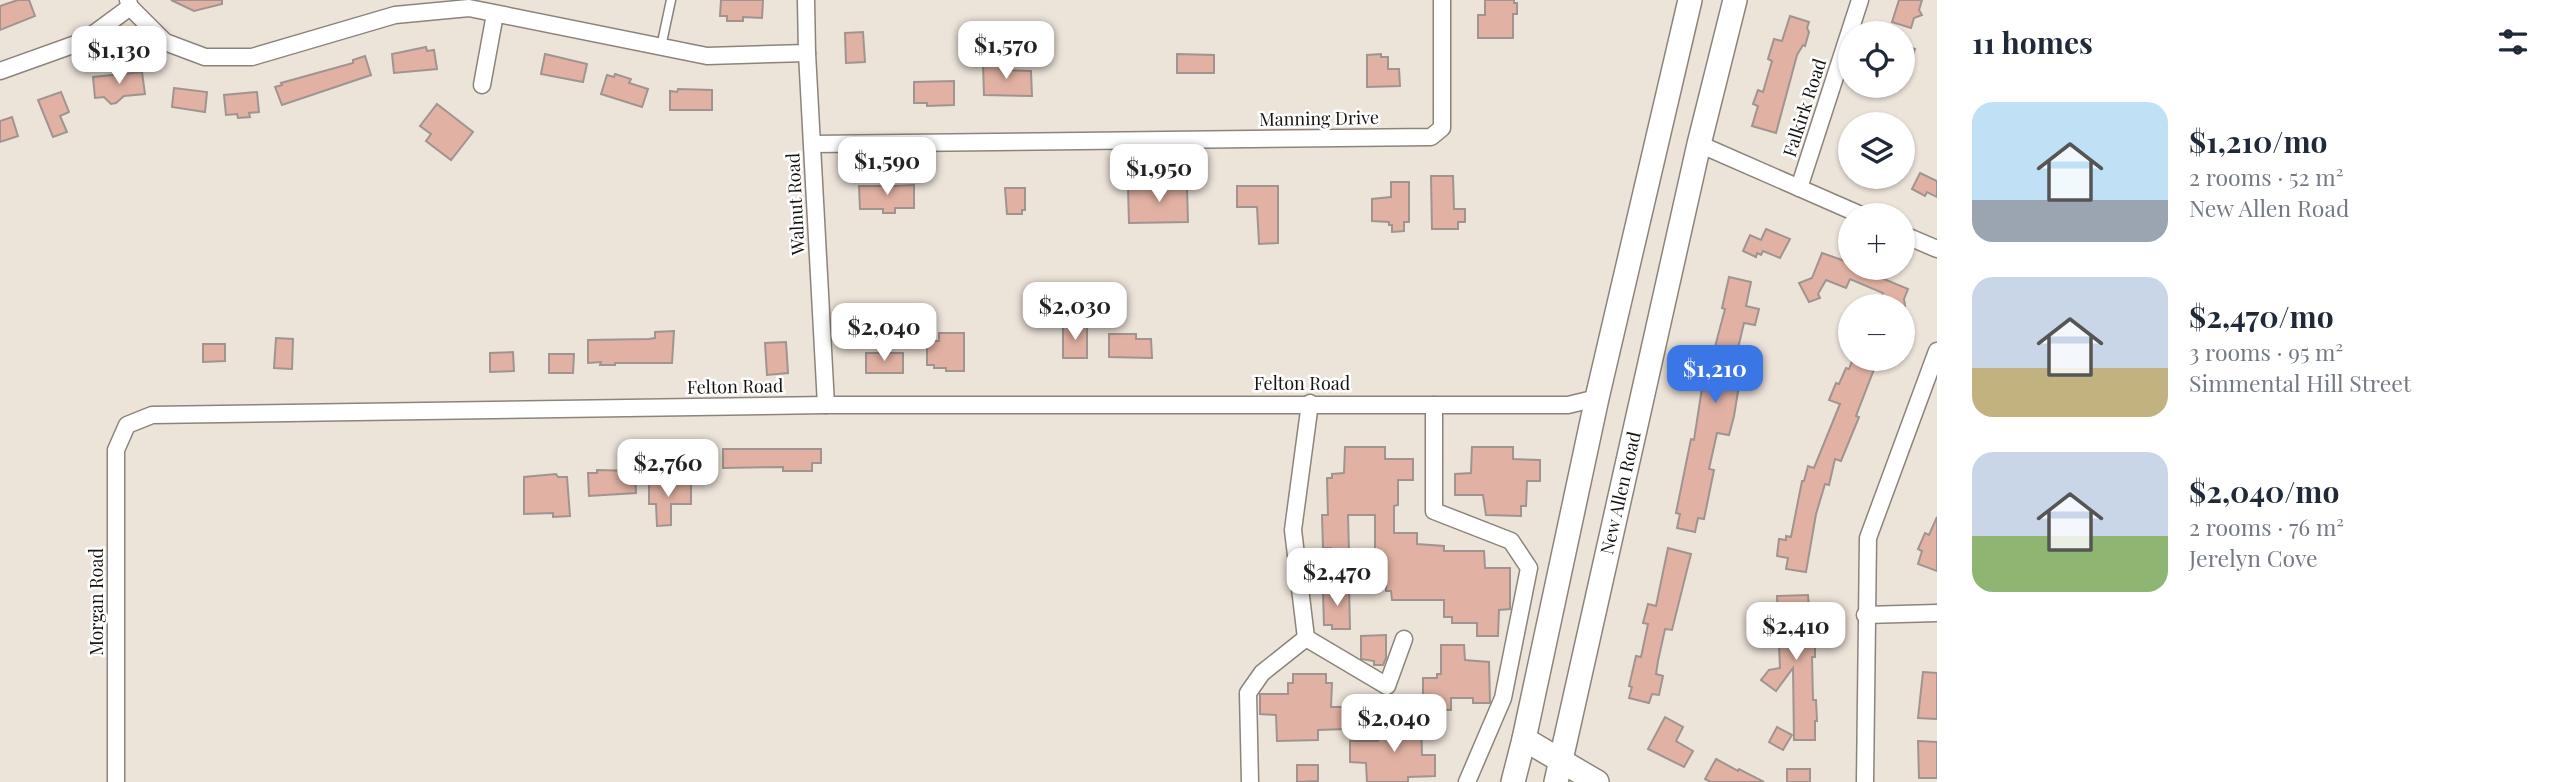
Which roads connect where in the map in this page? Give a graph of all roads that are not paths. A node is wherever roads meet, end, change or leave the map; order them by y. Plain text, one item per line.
1 (670, 0) edge
2 (806, 0) edge
3 (1442, 0) edge
4 (1690, 0) edge
5 (1735, 0) edge
6 (1860, 0) edge
7 (129, 4) edge
8 (495, 14) junction
9 (662, 47) junction
10 (807, 53) junction
11 (0, 71) edge
12 (482, 85) dead end
13 (813, 144) junction
14 (1699, 144) junction
15 (1799, 188) junction
16 (1838, 205) edge
17 (1915, 239) edge
18 (1937, 249) edge
19 (1937, 351) edge
20 (1597, 398) junction
21 (1310, 403) junction
22 (1434, 404) junction
23 (827, 405) junction
24 (127, 425) joint
25 (1937, 613) edge
26 (1865, 615) junction
27 (1306, 638) junction
28 (1404, 639) dead end
29 (1524, 739) junction
30 (1558, 772) edge
31 (116, 782) edge
32 (1250, 782) edge
33 (1467, 782) edge
34 (1513, 782) edge
35 (1597, 782) edge
36 (1864, 782) edge

1 - 9 lane
2 - 10 street, Walnut Road
3 - 13 street, Manning Drive
4 - 20 main road
5 - 14 main road, New Allen Road
6 - 15 street, Falkirk Road
7 - 8 street
7 - 11 street
8 - 9 street
8 - 12 street
9 - 10 street
10 - 13 street, Walnut Road
13 - 23 street, Walnut Road
14 - 15 street
14 - 30 main road, New Allen Road
15 - 16 street
17 - 18 street
19 - 26 street
20 - 22 street, Felton Road
20 - 29 main road
21 - 22 street, Felton Road
21 - 23 street, Felton Road
21 - 27 street
22 - 33 street
23 - 24 street, Felton Road
24 - 31 street, Morgan Road
25 - 26 street
26 - 36 street
27 - 28 street
27 - 32 street
29 - 30 main road
29 - 34 main road
30 - 35 main road

